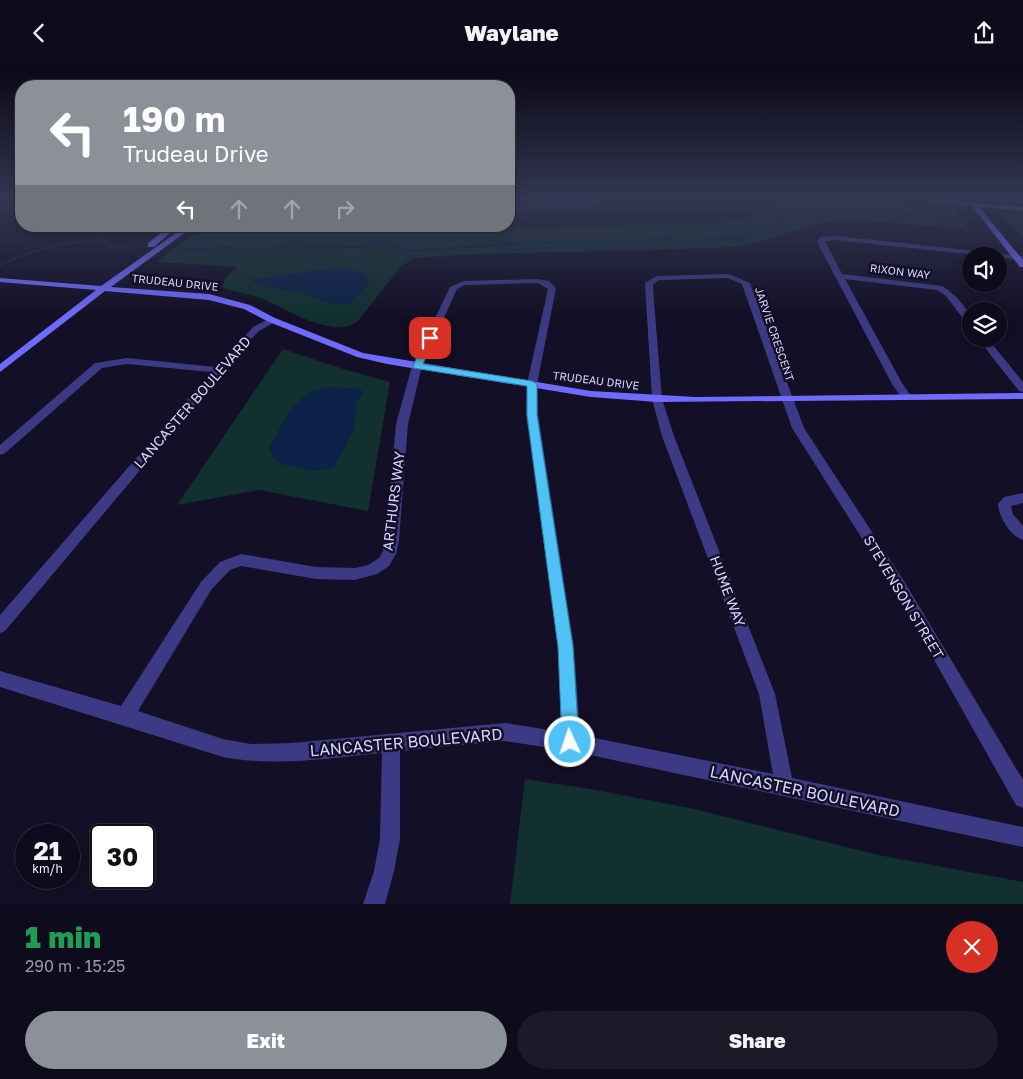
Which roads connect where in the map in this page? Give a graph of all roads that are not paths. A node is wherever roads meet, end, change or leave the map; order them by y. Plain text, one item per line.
1 (159, 238) edge
2 (174, 238) edge
3 (834, 238) edge
4 (837, 238) edge
5 (1002, 238) edge
6 (1019, 258) edge
7 (1023, 265) edge
8 (840, 276) junction
9 (0, 281) edge
10 (105, 287) junction
11 (962, 312) edge
12 (272, 319) junction
13 (990, 347) edge
14 (417, 366) junction
15 (0, 369) edge
16 (219, 371) junction
17 (532, 384) junction
18 (1023, 389) edge
19 (906, 396) junction
20 (1023, 396) edge
21 (785, 398) junction
22 (657, 399) junction
23 (0, 451) edge
24 (1023, 499) edge
25 (1023, 535) edge
26 (0, 626) edge
27 (0, 679) edge
28 (126, 716) junction
29 (570, 742) junction
30 (391, 743) junction
31 (784, 786) junction
32 (1023, 798) edge
33 (1023, 837) edge
34 (374, 904) edge

1 - 10 street
2 - 10 street
3 - 8 street
4 - 6 street
5 - 6 street
6 - 7 street
8 - 11 street, RIXON WAY
8 - 19 street
9 - 10 street, TRUDEAU DRIVE
10 - 12 street, TRUDEAU DRIVE
10 - 15 street
12 - 14 street, TRUDEAU DRIVE
12 - 16 street, LANCASTER BOULEVARD
13 - 18 street
14 - 17 street, TRUDEAU DRIVE
14 - 17 street, ARTHURS WAY
14 - 28 street, ARTHURS WAY
16 - 23 street
16 - 26 street, LANCASTER BOULEVARD
17 - 22 street, TRUDEAU DRIVE
17 - 29 street
19 - 20 street, TRUDEAU DRIVE
19 - 21 street, TRUDEAU DRIVE
21 - 22 street, TRUDEAU DRIVE
21 - 22 street, JARVIE CRESCENT
21 - 32 street, STEVENSON STREET
22 - 31 street, HUME WAY
24 - 25 street
27 - 28 street, LANCASTER BOULEVARD
28 - 30 street, LANCASTER BOULEVARD
29 - 30 street, LANCASTER BOULEVARD
29 - 31 street, LANCASTER BOULEVARD
30 - 34 street
31 - 33 street, LANCASTER BOULEVARD

